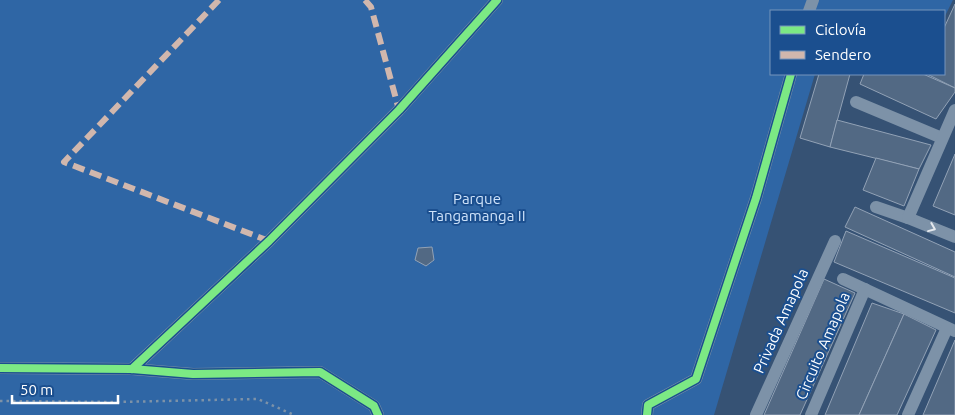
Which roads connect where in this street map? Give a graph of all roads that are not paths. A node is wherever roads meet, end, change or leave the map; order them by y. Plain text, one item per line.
1 (497, 0) edge
2 (791, 75) edge
3 (856, 102) dead end
4 (955, 110) edge
5 (942, 138) junction
6 (876, 206) dead end
7 (908, 218) junction
8 (955, 237) edge
9 (835, 241) dead end
10 (843, 279) dead end
11 (865, 289) junction
12 (951, 330) edge
13 (0, 368) edge
14 (132, 369) junction
15 (378, 415) edge
16 (647, 415) edge
17 (756, 415) edge
18 (811, 415) edge
19 (908, 415) edge

1 - 14 street
2 - 16 street
3 - 5 street
4 - 5 street
5 - 7 street
6 - 7 street
7 -> 8 street
9 - 17 street, Privada Amapola
10 - 11 street, Circuito Amapola
11 - 12 street, Circuito Amapola
11 - 18 street, Circuito Amapola
12 - 19 street
13 - 14 street
14 - 15 street

